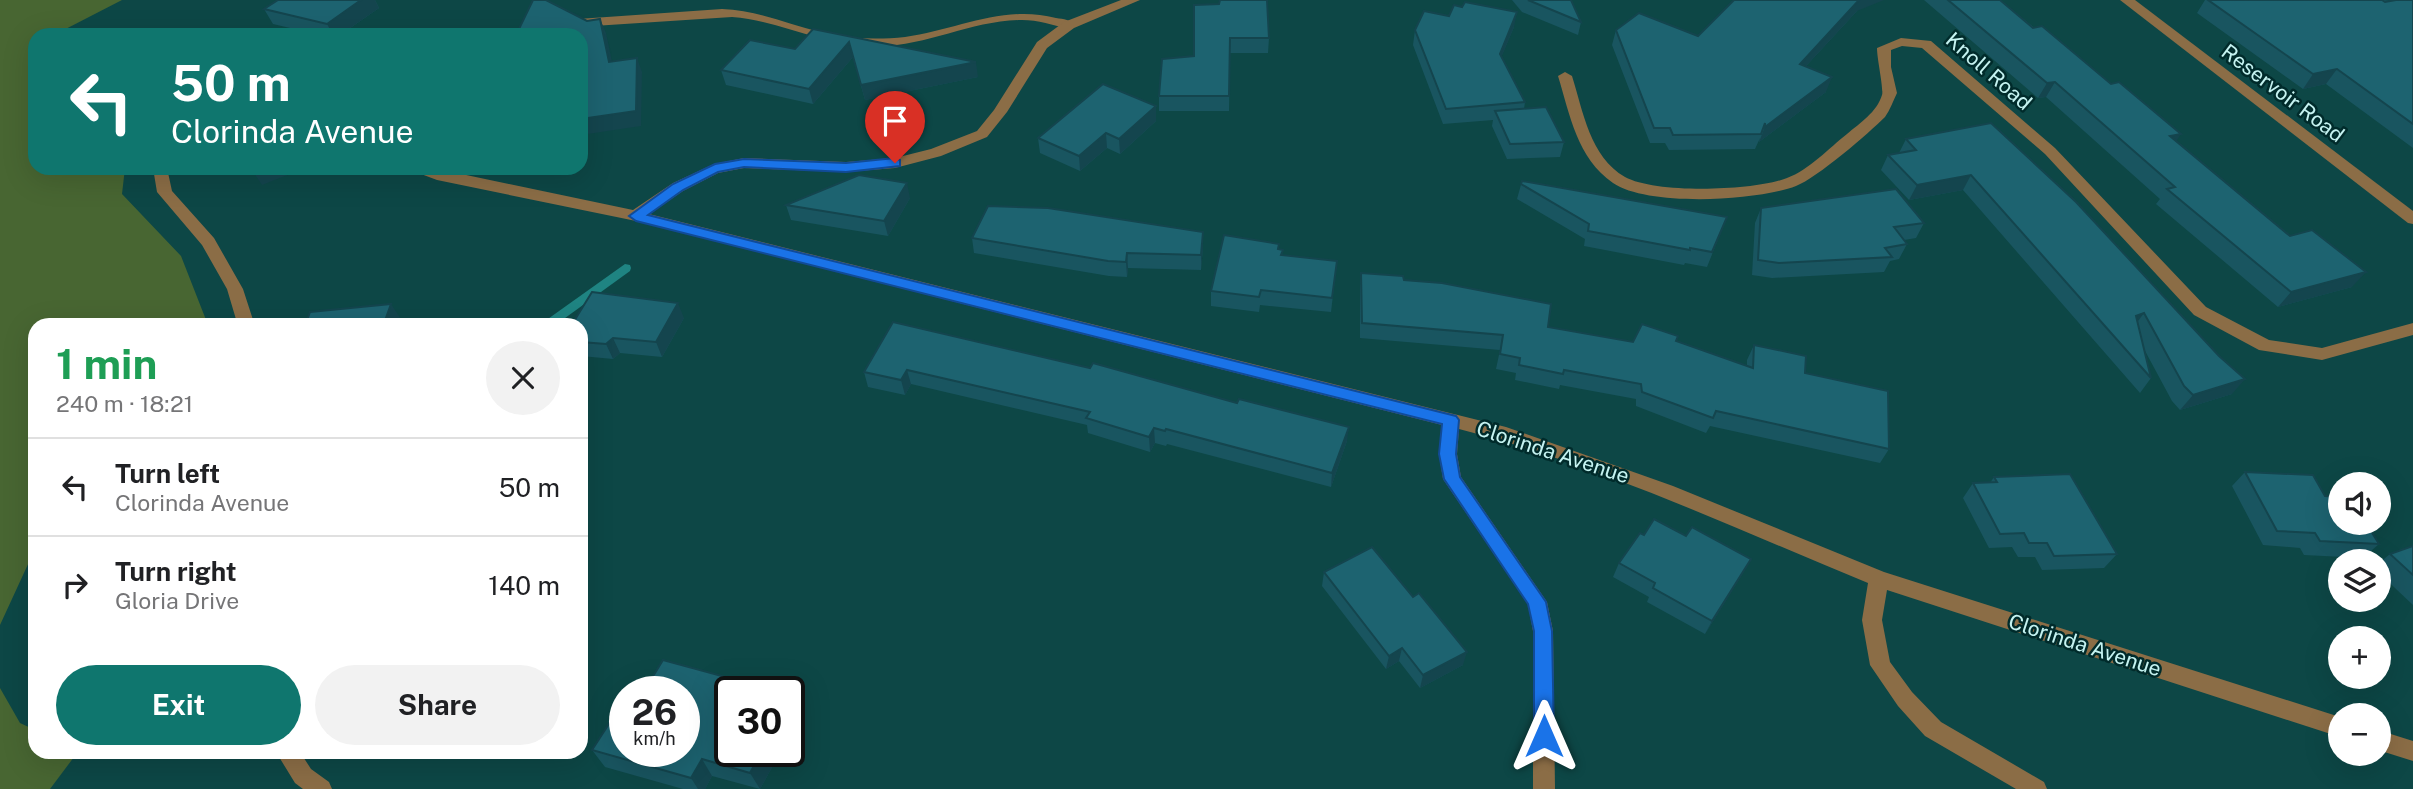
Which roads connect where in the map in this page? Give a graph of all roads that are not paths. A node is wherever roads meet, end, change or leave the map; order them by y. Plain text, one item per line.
1 (1133, 0) edge
2 (2127, 0) edge
3 (578, 23) edge
4 (1069, 25) junction
5 (1565, 76) dead end
6 (161, 175) edge
7 (437, 175) edge
8 (636, 216) junction
9 (2413, 219) edge
10 (244, 318) edge
11 (2413, 329) edge
12 (1451, 420) junction
13 (1879, 579) junction
14 (2328, 723) edge
15 (2391, 744) edge
16 (2413, 751) edge
17 (292, 759) edge
18 (321, 789) edge
19 (1544, 789) edge
20 (2036, 789) edge

1 - 4 street
2 - 9 street, Reservoir Road
3 - 4 street
4 - 8 street
5 - 11 street, Knoll Road
6 - 10 street
7 - 8 street, Clorinda Avenue
8 - 12 street, Clorinda Avenue
12 - 13 street, Clorinda Avenue
12 - 19 street
13 - 14 street, Clorinda Avenue
13 - 20 street
15 - 16 street
17 - 18 street

